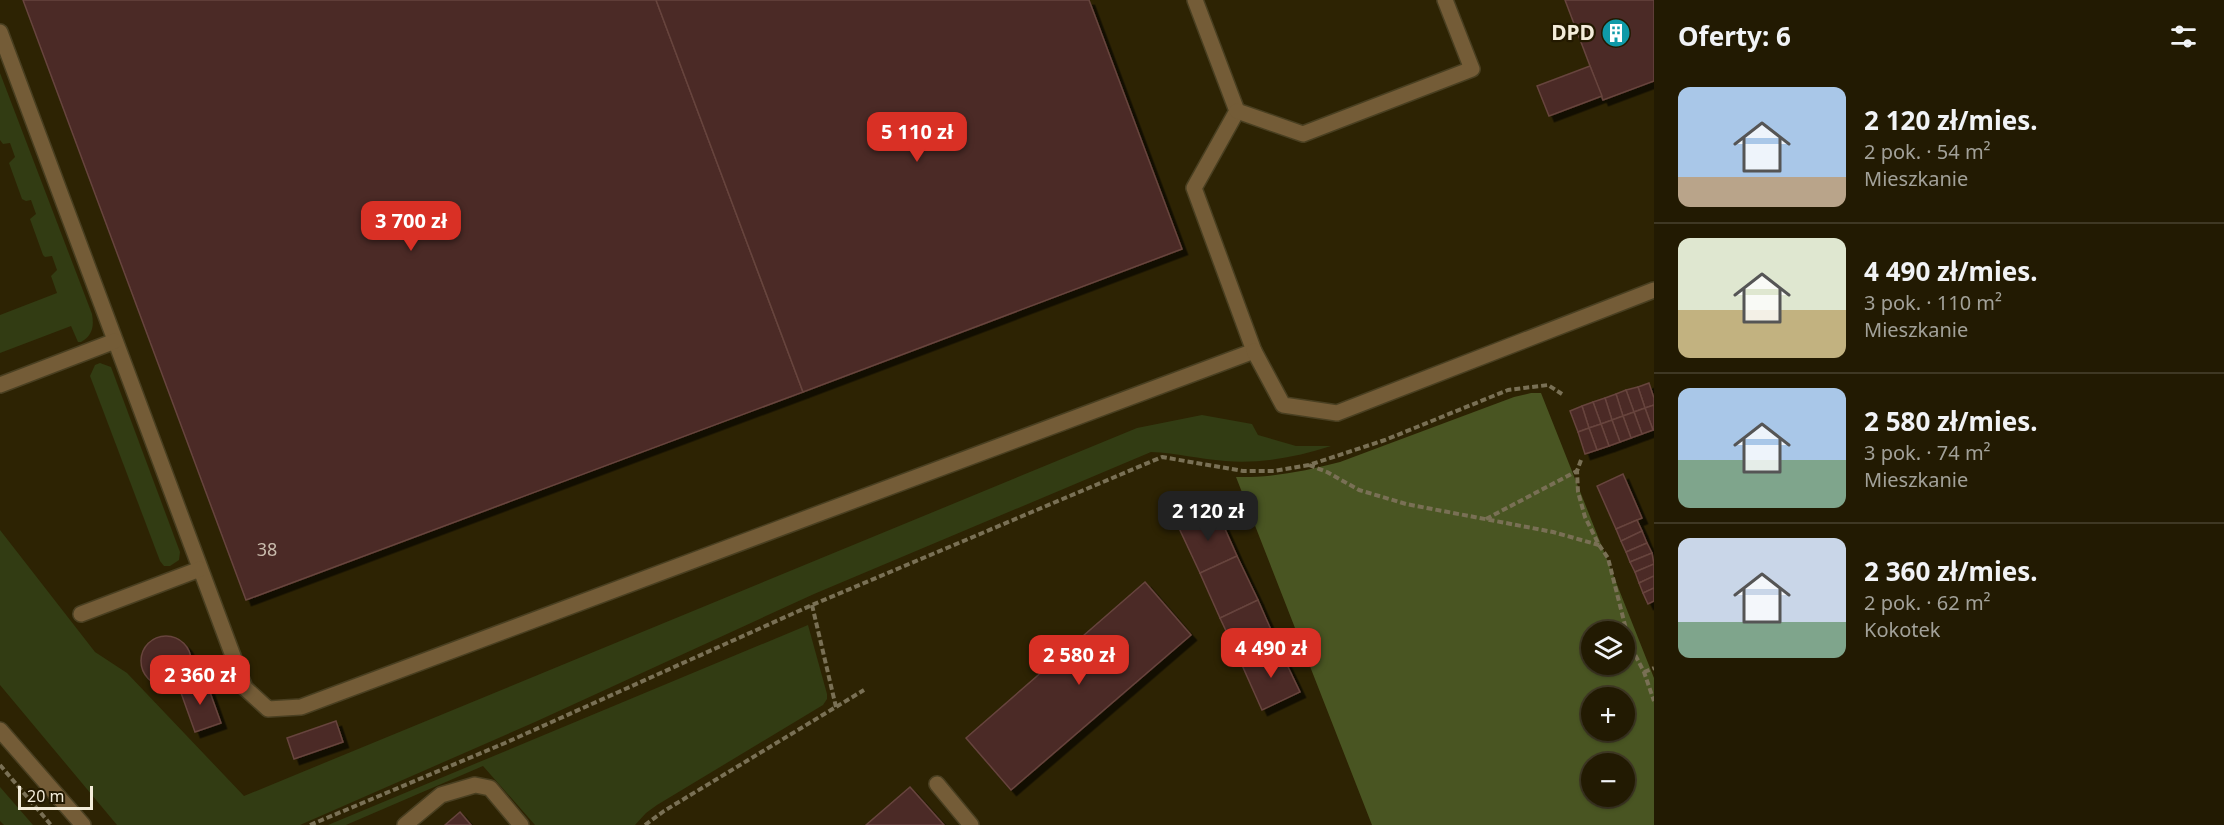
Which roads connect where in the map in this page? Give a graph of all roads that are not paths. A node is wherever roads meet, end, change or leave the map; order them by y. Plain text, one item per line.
1 (1196, 0) edge
2 (1445, 0) edge
3 (0, 32) edge
4 (1237, 111) junction
5 (1654, 290) edge
6 (115, 341) junction
7 (1254, 351) junction
8 (0, 385) edge
9 (200, 569) junction
10 (81, 614) dead end
11 (0, 730) edge
12 (937, 784) dead end
13 (83, 825) edge
14 (405, 825) edge
15 (521, 825) edge
16 (971, 825) edge

1 - 4 street
2 - 4 street
3 - 6 street
4 - 7 street
5 - 7 street
6 - 8 street
6 - 9 street
7 - 9 street
9 - 10 street
11 - 13 street
12 - 16 street
14 - 15 street

